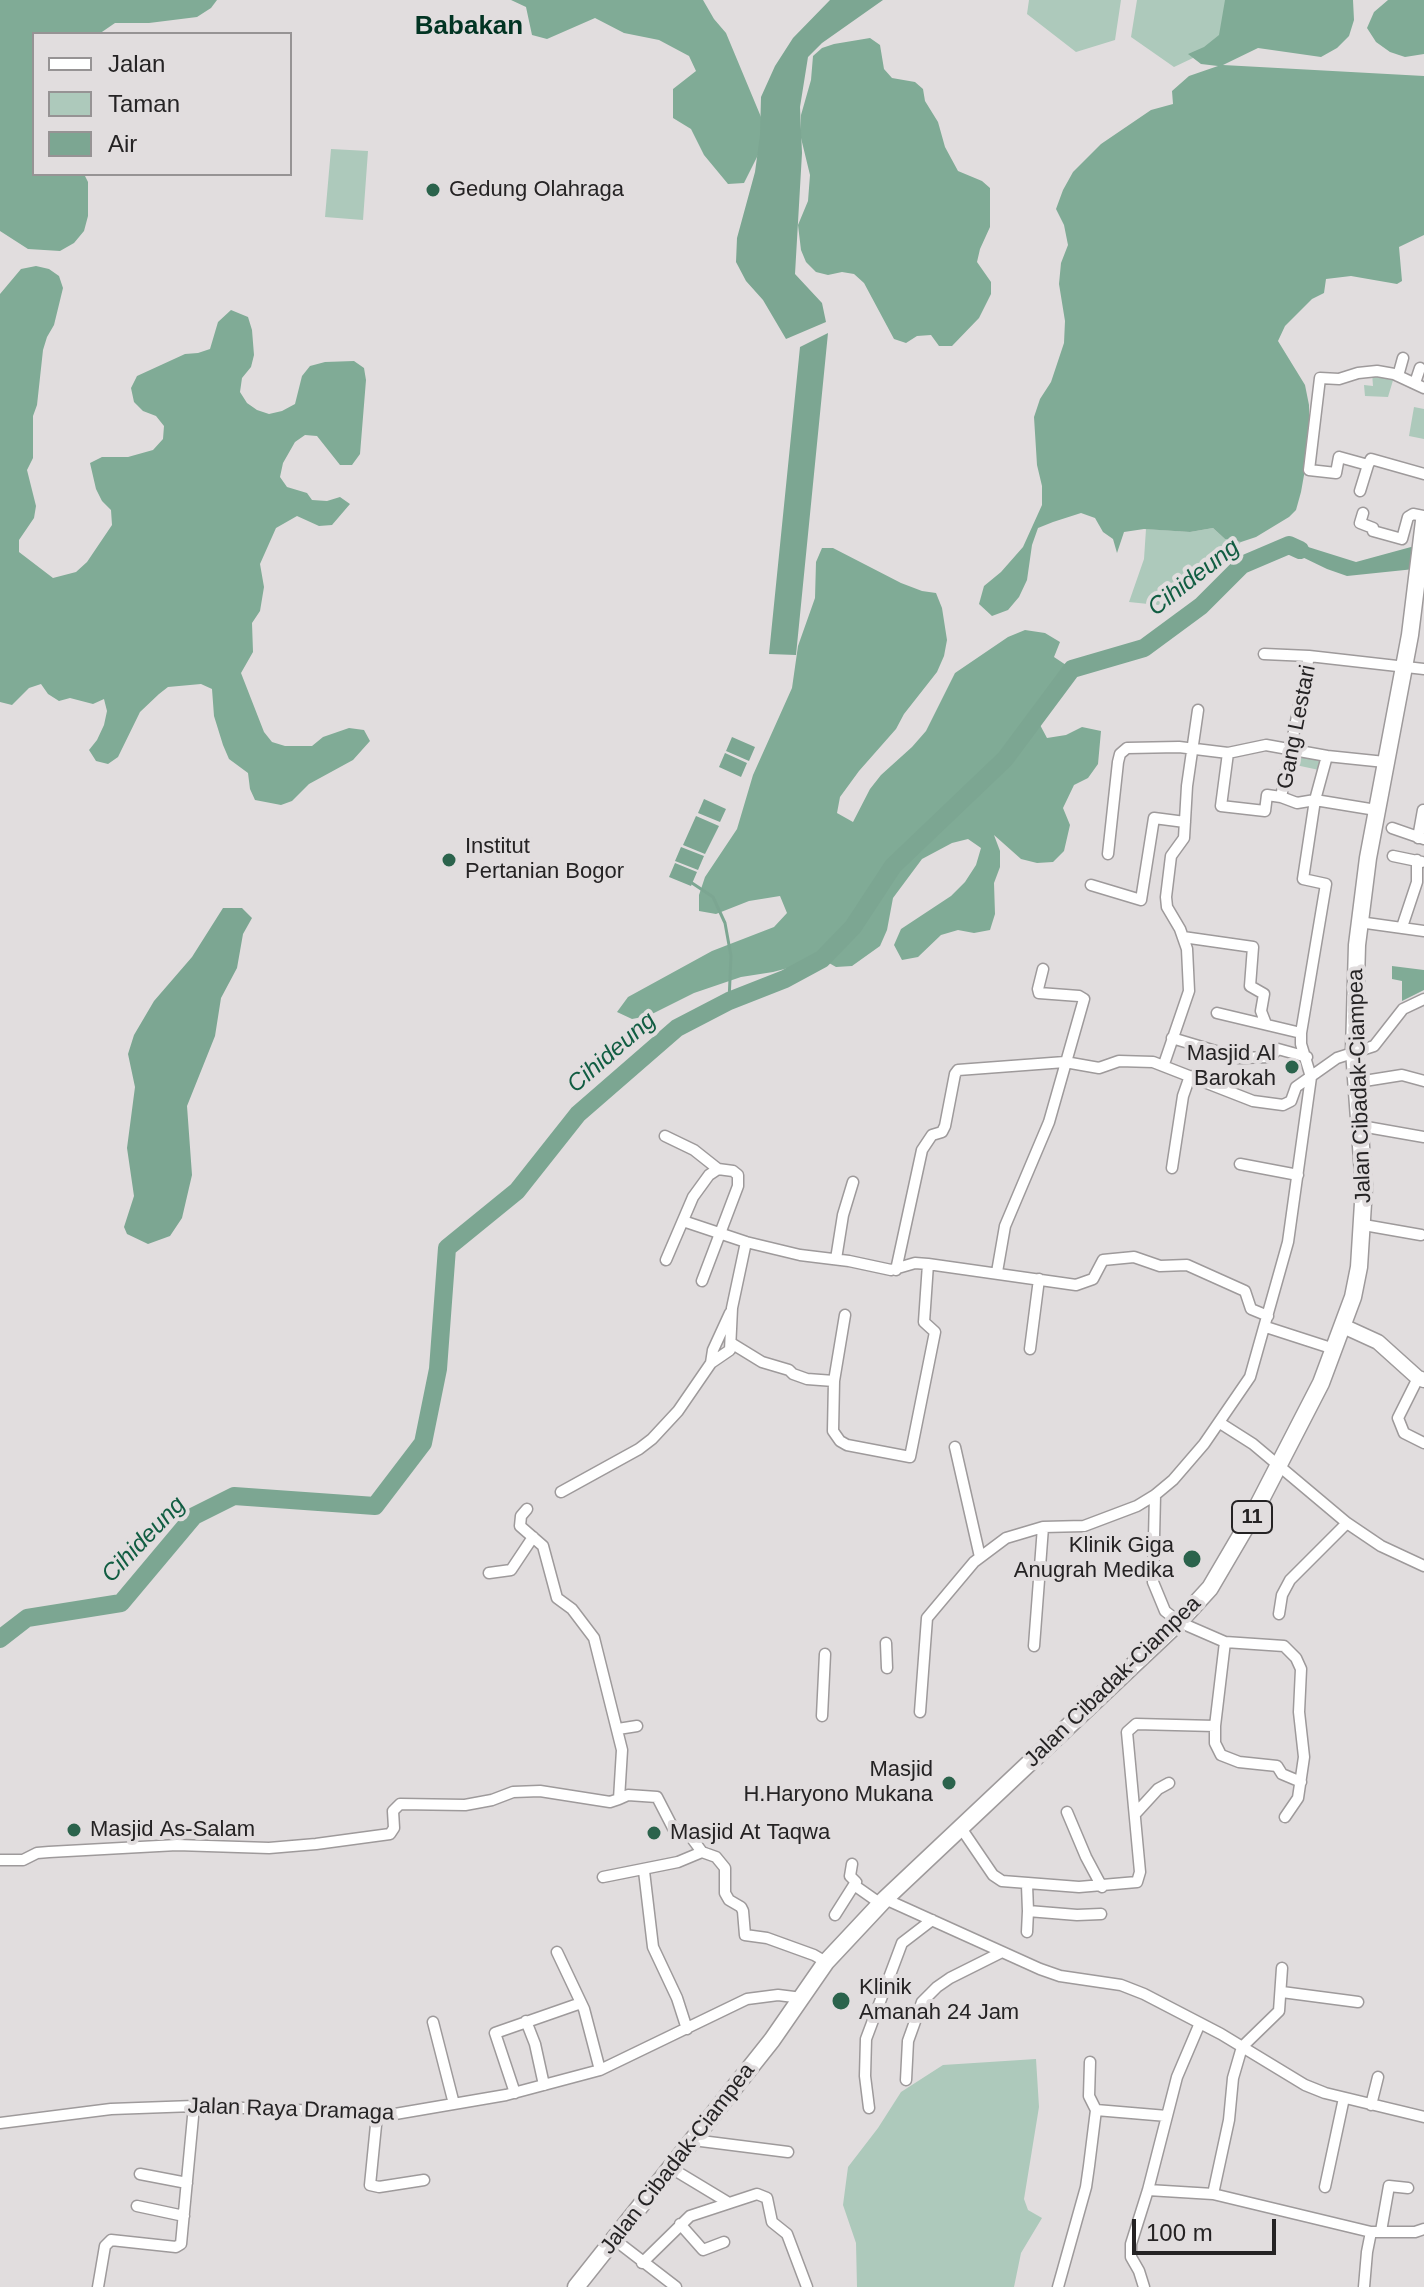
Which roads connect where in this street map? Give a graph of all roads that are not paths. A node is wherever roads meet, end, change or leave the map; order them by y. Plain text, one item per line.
1 (1403, 358) dead end
2 (1420, 368) dead end
3 (1398, 376) junction
4 (1419, 386) edge
5 (1368, 465) junction
6 (1424, 474) edge
7 (1360, 491) dead end
8 (1363, 513) dead end
9 (1424, 518) edge
10 (1423, 528) edge
11 (1419, 602) edge
12 (1264, 654) dead end
13 (1309, 656) junction
14 (1404, 667) junction
15 (1424, 669) edge
16 (1198, 710) dead end
17 (1193, 748) junction
18 (1291, 750) junction
19 (1228, 753) junction
20 (1327, 756) junction
21 (1385, 762) junction
22 (1281, 797) junction
23 (1315, 800) junction
24 (1376, 810) junction
25 (1423, 810) edge
26 (1185, 822) junction
27 (1392, 828) dead end
28 (1419, 838) edge
29 (1108, 854) dead end
30 (1393, 856) dead end
31 (1417, 860) edge
32 (1091, 885) dead end
33 (1359, 922) junction
34 (1402, 927) junction
35 (1424, 931) edge
36 (1183, 937) junction
37 (1043, 969) dead end
38 (1423, 1000) edge
39 (1217, 1013) dead end
40 (1266, 1024) junction
41 (1301, 1033) junction
42 (1172, 1038) junction
43 (1354, 1051) junction
44 (1307, 1057) junction
45 (1065, 1062) junction
46 (1164, 1064) junction
47 (1190, 1076) junction
48 (1311, 1077) junction
49 (1424, 1081) edge
50 (1358, 1082) junction
51 (1361, 1126) junction
52 (665, 1136) dead end
53 (1424, 1137) edge
54 (1240, 1164) dead end
55 (1172, 1168) dead end
56 (718, 1169) junction
57 (1298, 1175) junction
58 (853, 1182) dead end
59 (683, 1221) junction
60 (1364, 1225) junction
61 (720, 1233) junction
62 (1421, 1235) dead end
63 (746, 1242) junction
64 (836, 1259) junction
65 (666, 1260) dead end
66 (928, 1264) junction
67 (896, 1270) junction
68 (997, 1272) junction
69 (1039, 1279) junction
70 (702, 1281) dead end
71 (732, 1308) junction
72 (845, 1315) dead end
73 (1267, 1322) junction
74 (1343, 1326) junction
75 (731, 1343) junction
76 (1030, 1349) dead end
77 (1334, 1349) junction
78 (711, 1363) junction
79 (1421, 1379) edge
80 (834, 1381) junction
81 (1220, 1423) junction
82 (1424, 1443) edge
83 (955, 1447) dead end
84 (1277, 1464) junction
85 (561, 1492) dead end
86 (1155, 1495) junction
87 (527, 1509) dead end
88 (1347, 1523) junction
89 (1043, 1527) junction
90 (533, 1537) junction
91 (980, 1557) junction
92 (1424, 1566) edge
93 (489, 1573) dead end
94 (1279, 1614) dead end
95 (1179, 1622) junction
96 (1225, 1642) junction
97 (886, 1643) dead end
98 (1034, 1646) dead end
99 (825, 1654) dead end
100 (887, 1668) dead end
101 (920, 1712) dead end
102 (822, 1716) dead end
103 (637, 1726) dead end
104 (1215, 1726) junction
105 (618, 1729) junction
106 (1301, 1782) junction
107 (1169, 1783) dead end
108 (619, 1799) junction
109 (1067, 1812) dead end
110 (1136, 1813) junction
111 (1285, 1817) dead end
112 (961, 1828) junction
113 (702, 1852) junction
114 (0, 1860) edge
115 (852, 1864) dead end
116 (644, 1871) junction
117 (603, 1877) dead end
118 (854, 1885) junction
119 (1027, 1885) junction
120 (1102, 1887) junction
121 (883, 1902) junction
122 (1028, 1911) junction
123 (1101, 1914) dead end
124 (835, 1915) dead end
125 (932, 1920) junction
126 (1027, 1932) dead end
127 (557, 1952) dead end
128 (1002, 1952) junction
129 (826, 1962) junction
130 (1282, 1968) dead end
131 (1282, 1992) junction
132 (802, 1998) junction
133 (1358, 2002) dead end
134 (581, 2003) junction
135 (526, 2021) junction
136 (433, 2022) dead end
137 (1200, 2023) junction
138 (687, 2029) junction
139 (1242, 2047) junction
140 (1090, 2062) dead end
141 (600, 2070) junction
142 (1378, 2077) dead end
143 (906, 2080) dead end
144 (544, 2085) junction
145 (515, 2093) junction
146 (1344, 2098) junction
147 (454, 2104) junction
148 (1371, 2105) junction
149 (194, 2106) junction
150 (869, 2108) dead end
151 (1096, 2110) junction
152 (377, 2115) junction
153 (1167, 2116) junction
154 (1424, 2117) edge
155 (0, 2123) edge
156 (693, 2140) junction
157 (788, 2152) dead end
158 (671, 2168) junction
159 (140, 2174) dead end
160 (424, 2180) dead end
161 (187, 2183) junction
162 (1325, 2187) dead end
163 (1408, 2188) dead end
164 (1148, 2190) junction
165 (1213, 2194) junction
166 (729, 2203) junction
167 (137, 2206) dead end
168 (184, 2216) junction
169 (680, 2224) junction
170 (1424, 2229) edge
171 (1376, 2231) junction
172 (615, 2240) junction
173 (724, 2242) dead end
174 (642, 2263) junction
175 (98, 2287) edge
176 (576, 2287) edge
177 (676, 2287) edge
178 (807, 2287) edge
179 (1058, 2287) edge
180 (1144, 2287) edge
181 (1364, 2287) edge

1 - 3 street
2 - 4 street
3 - 4 street
3 - 5 street
5 - 6 street
5 - 7 street
8 - 9 street
9 - 10 highway, Jalan Cibadak-Ciampea / 11
10 - 11 highway, Jalan Cibadak-Ciampea / 11
11 - 14 highway, Jalan Cibadak-Ciampea / 11
12 - 13 street
13 - 14 street, Gang Lestari
13 - 18 street, Gang Lestari
14 - 15 street, Gang Lestari
14 - 21 highway, Jalan Cibadak-Ciampea / 11
16 - 17 street
17 - 19 street
17 - 26 street
17 - 29 street
18 - 19 street
18 - 20 street
18 - 22 street, Gang Lestari
19 - 22 street
20 - 21 street
20 - 23 street
21 - 24 highway, Jalan Cibadak-Ciampea / 11
22 - 23 street, Gang Lestari
23 - 24 street, Gang Lestari
23 - 41 street
24 - 33 highway, Jalan Cibadak-Ciampea / 11
25 - 28 street
26 - 32 street
26 - 36 street
27 - 28 street
28 - 31 street
30 - 31 street
31 - 34 street
33 - 34 street
33 - 43 highway, Jalan Cibadak-Ciampea / 11
34 - 35 street
36 - 40 street
36 - 42 street
37 - 45 street
38 - 43 street
39 - 40 street
40 - 41 street
41 - 44 street
42 - 44 street
42 - 46 street
43 - 48 street
43 - 50 highway, Jalan Cibadak-Ciampea / 11
44 - 48 street
45 - 46 street
45 - 67 street
45 - 68 street
46 - 47 street
47 - 48 street
47 - 55 street
48 - 57 street
49 - 50 street
50 - 51 highway, Jalan Cibadak-Ciampea / 11
51 - 53 street
51 - 60 highway, Jalan Cibadak-Ciampea / 11
52 - 56 street
54 - 57 street
56 - 59 street
56 - 61 street
57 - 73 street
58 - 64 street
59 - 61 street
59 - 65 street
60 - 62 street
60 - 74 highway, Jalan Cibadak-Ciampea / 11
61 - 63 street
61 - 70 street
63 - 64 street
63 - 71 street
64 - 67 street
66 - 67 street
66 - 68 street
66 - 80 street
68 - 69 street
69 - 73 street
69 - 76 street
71 - 75 street
71 - 78 street
72 - 80 street
73 - 77 street
73 - 81 street
74 - 77 highway, Jalan Cibadak-Ciampea / 11
74 - 79 main road
75 - 78 street
75 - 80 street
77 - 84 highway, Jalan Cibadak-Ciampea / 11
78 - 85 street
79 - 82 street
81 - 84 street
81 - 86 street
83 - 91 street
84 - 88 street
84 - 95 highway, Jalan Cibadak-Ciampea / 11
86 - 89 street
86 - 95 street
87 - 90 street
88 - 92 street
88 - 94 street
89 - 91 street
89 - 98 street
90 - 93 street
90 - 105 street
91 - 101 street
95 - 96 street
95 - 112 highway, Jalan Cibadak-Ciampea / 11
96 - 104 street
96 - 106 street
97 - 100 street
99 - 102 street
103 - 105 street
104 - 106 street
104 - 110 street
105 - 108 street
106 - 111 street
107 - 110 street
108 - 113 street
108 - 114 street
109 - 120 street
110 - 120 street
112 - 119 street
112 - 121 highway, Jalan Cibadak-Ciampea / 11
113 - 116 street
113 - 129 street
115 - 118 street
116 - 117 street
116 - 138 street
118 - 121 street
118 - 124 street
119 - 120 street
119 - 122 street
121 - 125 street
121 - 129 highway, Jalan Cibadak-Ciampea / 11
122 - 123 street
122 - 126 street
125 - 128 street
125 - 150 street
127 - 134 street
128 - 137 street
128 - 143 street
129 - 132 highway, Jalan Cibadak-Ciampea / 11
130 - 131 street
131 - 133 street
131 - 139 street
132 - 138 street, Jalan Raya Dramaga
132 - 156 highway, Jalan Cibadak-Ciampea / 11
134 - 135 street
134 - 141 street
135 - 144 street
135 - 145 street
136 - 147 street
137 - 139 street
137 - 153 street
138 - 141 street, Jalan Raya Dramaga
139 - 146 street
139 - 165 street
140 - 151 street
141 - 144 street, Jalan Raya Dramaga
142 - 148 street
144 - 145 street, Jalan Raya Dramaga
145 - 147 street, Jalan Raya Dramaga
146 - 148 street
146 - 162 street
147 - 152 street, Jalan Raya Dramaga
148 - 154 street
149 - 152 street, Jalan Raya Dramaga
149 - 155 street, Jalan Raya Dramaga
149 - 161 street
151 - 153 street
151 - 179 street
152 - 160 street
153 - 164 street
156 - 157 street
156 - 158 highway, Jalan Cibadak-Ciampea / 11
158 - 166 street
158 - 172 highway, Jalan Cibadak-Ciampea / 11
159 - 161 street
161 - 168 street
163 - 171 street
164 - 165 street
164 - 180 street
165 - 171 street
166 - 169 street
166 - 178 street
167 - 168 street
168 - 175 street
169 - 173 street
169 - 174 street
170 - 171 street
171 - 181 street
172 - 174 street
172 - 176 highway, Jalan Cibadak-Ciampea / 11
174 - 177 street

